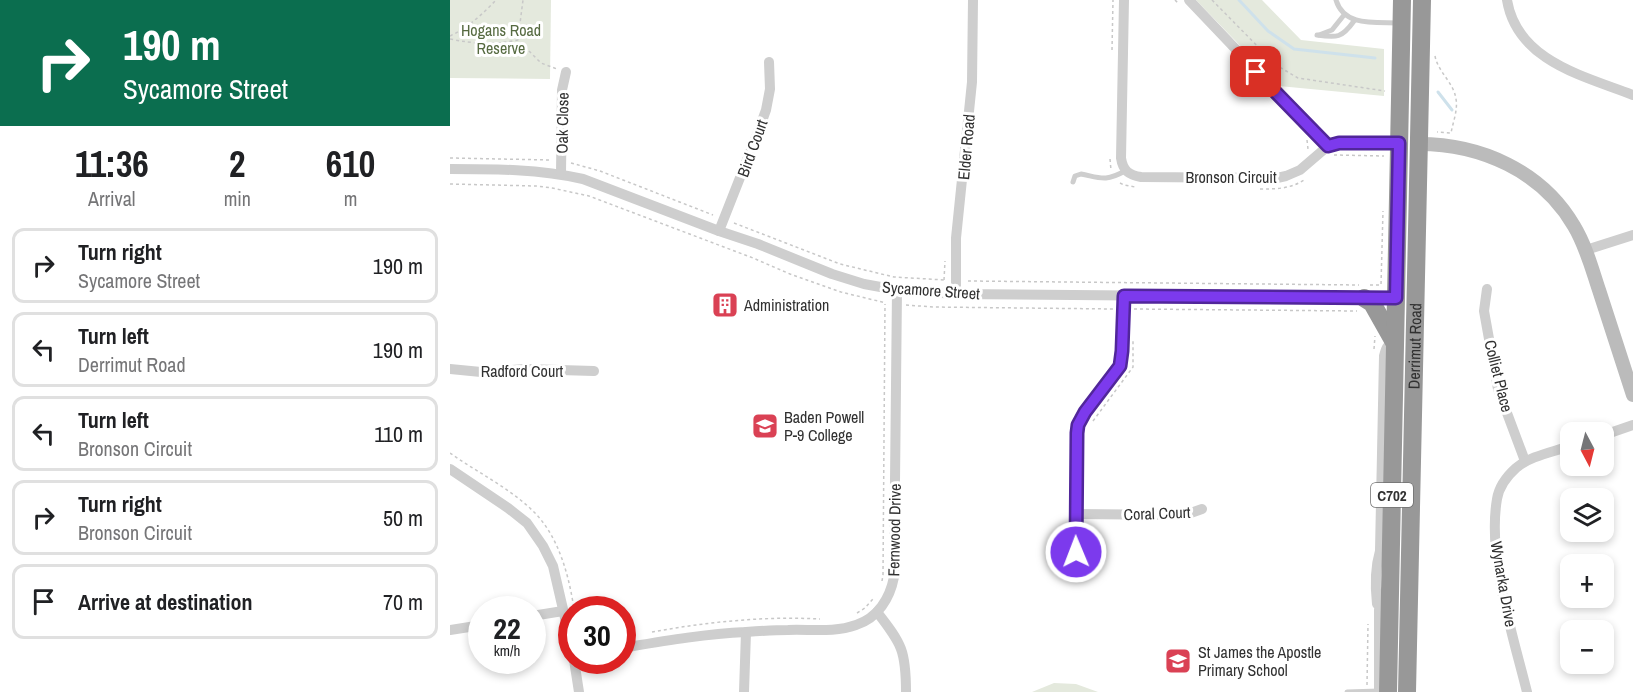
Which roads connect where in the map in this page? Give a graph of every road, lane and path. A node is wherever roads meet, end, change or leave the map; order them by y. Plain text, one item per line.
1 (496, 0) edge
2 (523, 0) edge
3 (973, 0) edge
4 (1113, 0) edge
5 (1124, 0) edge
6 (1189, 0) edge
7 (1212, 0) edge
8 (1336, 0) edge
9 (1402, 0) edge
10 (1422, 0) edge
11 (1507, 0) edge
12 (1344, 15) junction
13 (1354, 21) junction
14 (1401, 23) junction
15 (1422, 23) junction
16 (450, 38) edge
17 (518, 40) junction
18 (1434, 50) dead end
19 (1112, 57) dead end
20 (769, 62) dead end
21 (566, 72) joint
22 (1386, 91) dead end
23 (1633, 95) edge
24 (1451, 133) dead end
25 (1399, 143) junction
26 (1419, 144) junction
27 (1329, 150) junction
28 (1384, 156) dead end
29 (450, 158) edge
30 (561, 161) junction
31 (1110, 161) dead end
32 (450, 169) edge
33 (1125, 171) junction
34 (561, 174) junction
35 (1113, 177) junction
36 (1305, 180) dead end
37 (1073, 182) dead end
38 (450, 184) edge
39 (1143, 187) dead end
40 (1260, 189) dead end
41 (1383, 212) dead end
42 (724, 219) junction
43 (719, 231) junction
44 (1633, 235) edge
45 (1586, 250) junction
46 (945, 253) dead end
47 (944, 280) junction
48 (956, 281) junction
49 (1486, 289) dead end
50 (897, 290) junction
51 (956, 294) junction
52 (1124, 296) junction
53 (1396, 298) junction
54 (1415, 298) junction
55 (897, 304) junction
56 (1360, 304) junction
57 (1124, 309) junction
58 (1134, 332) dead end
59 (1375, 335) dead end
60 (1395, 344) junction
61 (1374, 356) dead end
62 (450, 369) edge
63 (594, 371) dead end
64 (1633, 395) edge
65 (1633, 424) edge
66 (1090, 425) dead end
67 (1614, 431) edge
68 (1560, 449) edge
69 (1525, 461) junction
70 (450, 469) edge
71 (1412, 470) junction
72 (1392, 498) junction
73 (1202, 509) dead end
74 (1075, 514) junction
75 (1380, 550) junction
76 (1076, 552) dead end
77 (1390, 575) junction
78 (880, 587) dead end
79 (560, 596) edge
80 (875, 597) dead end
81 (1379, 610) junction
82 (877, 612) junction
83 (852, 616) dead end
84 (1368, 616) dead end
85 (828, 620) dead end
86 (468, 627) edge
87 (450, 630) edge
88 (746, 632) junction
89 (646, 633) dead end
90 (636, 646) edge
91 (576, 674) edge
92 (1367, 691) edge
93 (579, 692) edge
94 (744, 692) edge
95 (906, 692) edge
96 (1347, 692) edge
97 (1382, 692) edge
98 (1407, 692) edge
99 (1527, 692) edge

1 - 16 path
2 - 17 path
3 - 48 street, Elder Road
4 - 19 path
5 - 33 street
6 - 27 street
7 - 22 path
8 - 12 lane
9 - 14 highway, Derrimut Road / C702
10 - 15 highway, Derrimut Road / C702
11 - 23 street
12 - 13 lane
12 - 13 lane
13 - 14 lane
14 - 15 highway
14 - 25 highway, Derrimut Road / C702
15 - 26 highway, Derrimut Road / C702
16 - 17 path
17 - 21 path
18 - 24 path
20 - 42 street, Bird Court
21 - 30 street, Oak Close
25 - 26 highway
25 - 27 street
25 - 53 highway, Derrimut Road / C702
26 - 45 street
26 - 54 highway, Derrimut Road / C702
27 - 28 path
27 - 33 street, Bronson Circuit
29 - 30 path
30 - 34 street, Oak Close
30 - 42 path
31 - 35 path
32 - 34 street, Sycamore Street
33 - 35 lane
34 - 43 street, Sycamore Street
35 - 37 lane
35 - 39 path
36 - 40 path
38 - 78 path
41 - 48 path
42 - 43 street, Bird Court
42 - 47 path
43 - 50 street, Sycamore Street
44 - 45 street
45 - 64 street
46 - 47 path
47 - 48 path
48 - 51 street, Elder Road
49 - 69 street, Colliet Place
50 - 51 street, Sycamore Street
50 - 55 street, Fernwood Drive
51 - 52 street, Sycamore Street
52 - 56 street, Sycamore Street
52 - 57 street
53 - 54 highway
53 - 56 street, Sycamore Street
53 - 60 highway, Derrimut Road / C702
54 - 71 highway, Derrimut Road / C702
55 - 57 path
55 - 82 street, Fernwood Drive
56 - 57 path
56 - 60 highway
57 - 74 street
58 - 66 path
59 - 61 path
60 - 72 highway, Derrimut Road / C702
60 - 75 street
62 - 63 street, Radford Court
65 - 67 street
68 - 69 street, Wynarka Drive
69 - 99 street, Wynarka Drive
70 - 79 street
71 - 72 highway
71 - 98 highway, Derrimut Road / C702
72 - 77 highway, Derrimut Road / C702
73 - 74 street, Coral Court
74 - 76 street
75 - 77 street
75 - 81 street
77 - 81 street
77 - 97 highway, Derrimut Road / C702
80 - 83 path
81 - 97 street
82 - 88 street, Fernwood Drive
82 - 95 street
84 - 92 path
85 - 89 path
86 - 87 street
88 - 90 street, Fernwood Drive
88 - 94 street
91 - 93 street
92 - 96 lane
92 - 97 lane

